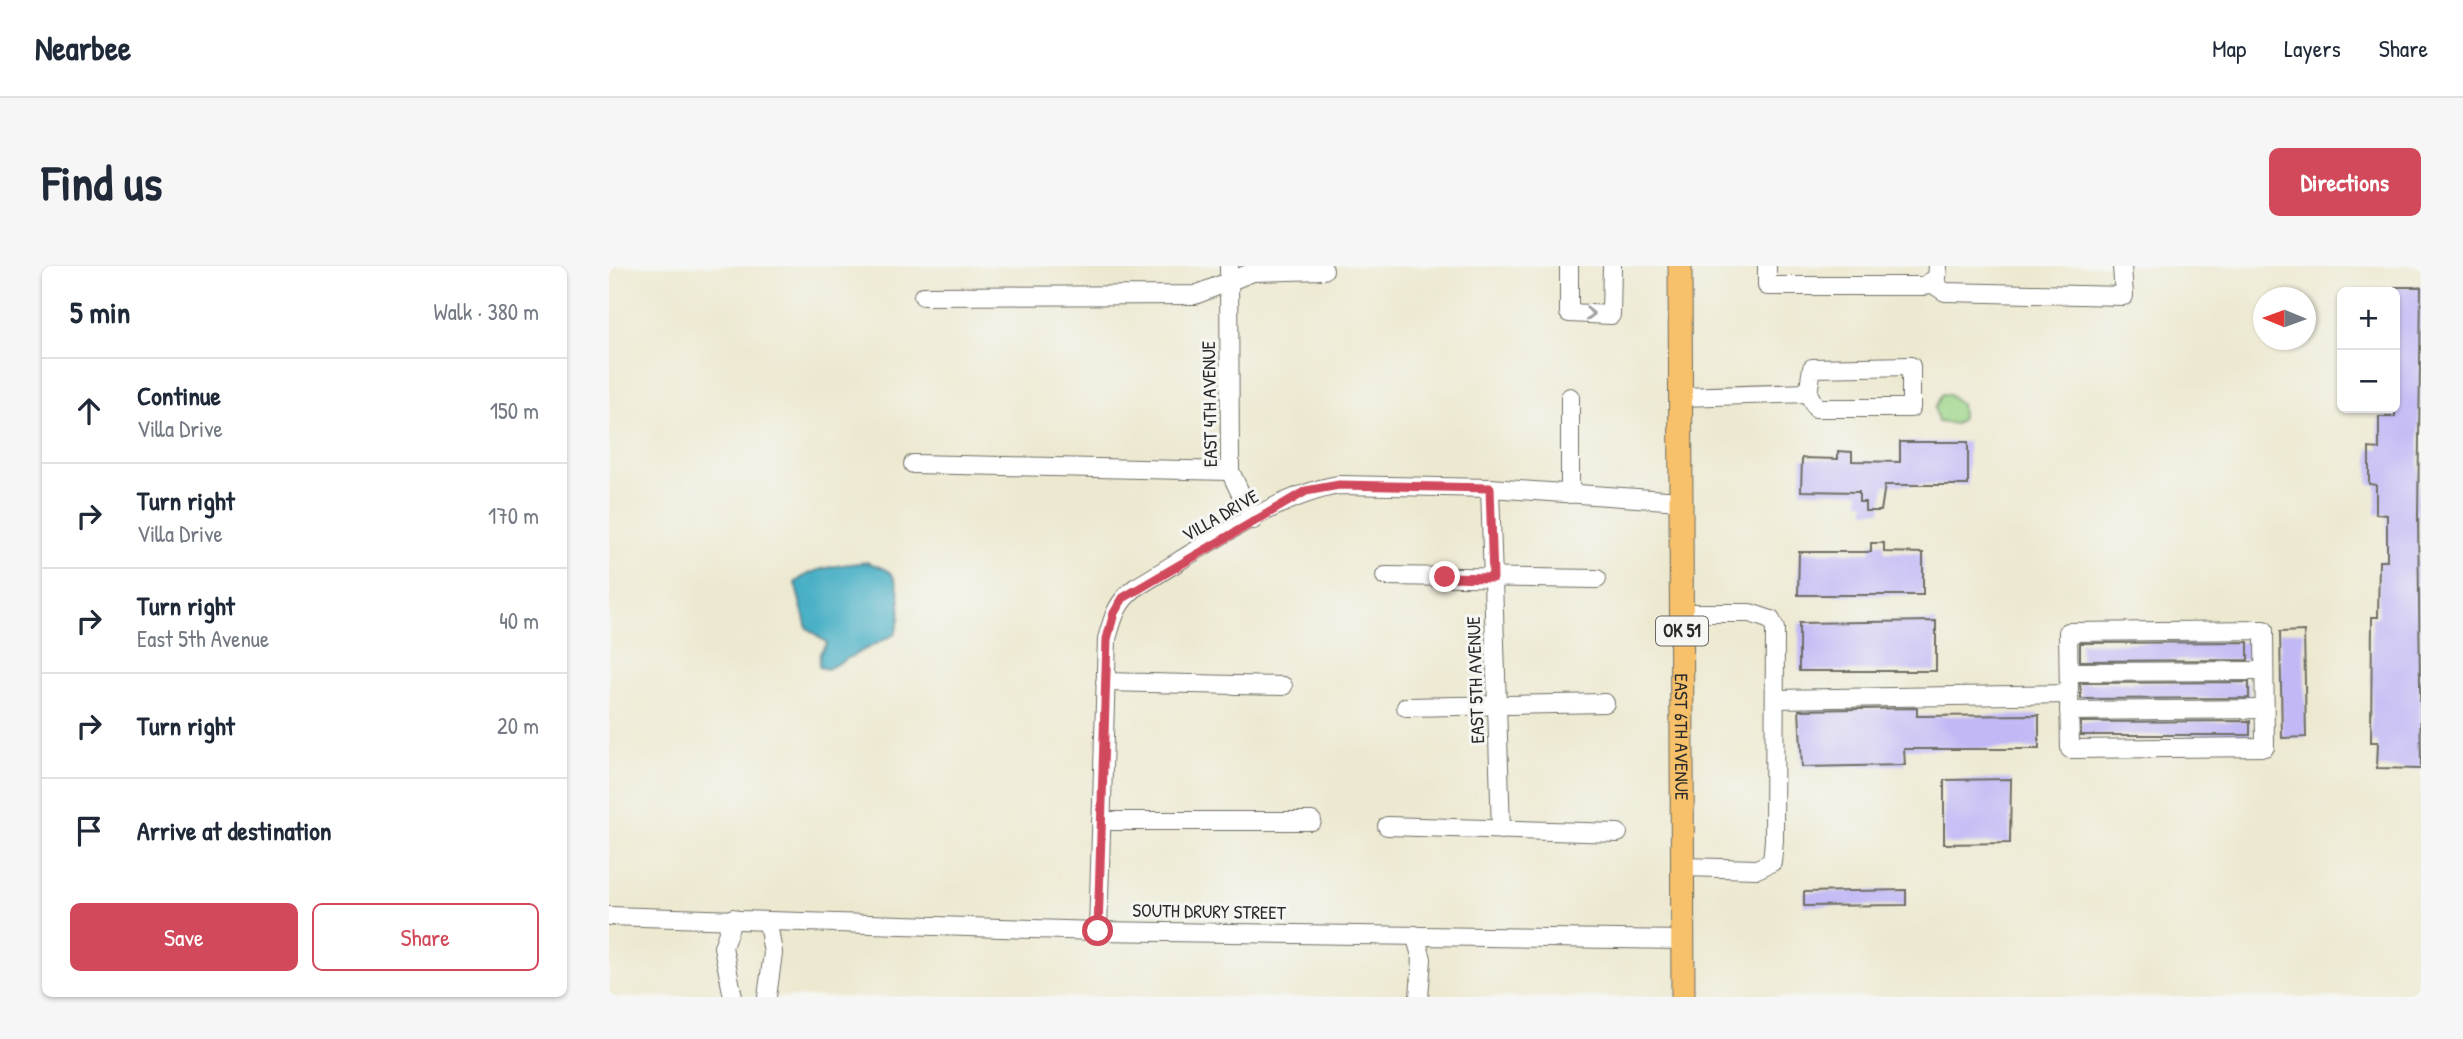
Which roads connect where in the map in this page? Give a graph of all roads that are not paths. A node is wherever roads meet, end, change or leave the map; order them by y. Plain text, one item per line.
1 (1569, 266) edge
2 (1612, 266) edge
3 (1679, 266) edge
4 (1767, 266) edge
5 (2122, 266) edge
6 (1324, 270) dead end
7 (1229, 274) edge
8 (1934, 274) edge
9 (923, 296) dead end
10 (1808, 393) junction
11 (1570, 397) dead end
12 (1681, 397) junction
13 (913, 464) dead end
14 (1230, 471) junction
15 (1490, 488) junction
16 (1570, 494) junction
17 (1681, 501) junction
18 (1253, 520) junction
19 (1385, 576) dead end
20 (1493, 578) junction
21 (1597, 579) dead end
22 (1682, 613) junction
23 (2264, 671) junction
24 (2069, 672) junction
25 (1105, 682) junction
26 (1283, 686) dead end
27 (1775, 699) junction
28 (2069, 702) junction
29 (1605, 703) dead end
30 (1497, 705) junction
31 (1406, 707) dead end
32 (2264, 709) junction
33 (1101, 821) junction
34 (1312, 821) dead end
35 (1387, 826) dead end
36 (1501, 830) junction
37 (1618, 833) dead end
38 (1683, 867) junction
39 (609, 916) edge
40 (733, 918) junction
41 (768, 923) junction
42 (1098, 931) junction
43 (1415, 935) junction
44 (1683, 940) junction
45 (733, 997) edge
46 (767, 997) edge
47 (1419, 997) edge
48 (1683, 997) edge

1 -> 2 street
3 - 12 main road, EAST 6TH AVENUE / OK 51
4 - 8 street
5 - 8 street
6 - 7 street
7 - 9 street
7 - 14 street, EAST 4TH AVENUE
10 - 10 street
10 - 12 street
11 - 16 street
12 - 17 main road, EAST 6TH AVENUE / OK 51
13 - 14 street
14 - 18 street, EAST 4TH AVENUE
15 - 16 street, VILLA DRIVE
15 - 18 street, VILLA DRIVE
15 - 20 street, EAST 5TH AVENUE
16 - 17 street, VILLA DRIVE
17 - 22 main road, EAST 6TH AVENUE / OK 51
18 - 25 street, VILLA DRIVE
19 - 20 street
20 - 21 street
20 - 30 street, EAST 5TH AVENUE
22 - 27 street
22 - 38 main road, EAST 6TH AVENUE / OK 51
23 - 24 street
23 - 24 street
23 - 32 street
24 - 28 street
25 - 26 street
25 - 33 street, VILLA DRIVE
27 - 28 street
27 - 38 street
28 - 32 street
28 - 32 street
29 - 30 street
30 - 31 street
30 - 36 street, EAST 5TH AVENUE
33 - 34 street
33 - 42 street, VILLA DRIVE
35 - 36 street
36 - 37 street
38 - 44 main road, EAST 6TH AVENUE / OK 51
39 - 40 street, SOUTH DRURY STREET
40 - 41 street, SOUTH DRURY STREET
40 - 45 street
41 - 42 street, SOUTH DRURY STREET
41 - 46 street
42 - 43 street, SOUTH DRURY STREET
43 - 44 street, SOUTH DRURY STREET
43 - 47 street
44 - 48 main road, EAST 6TH AVENUE / OK 51

